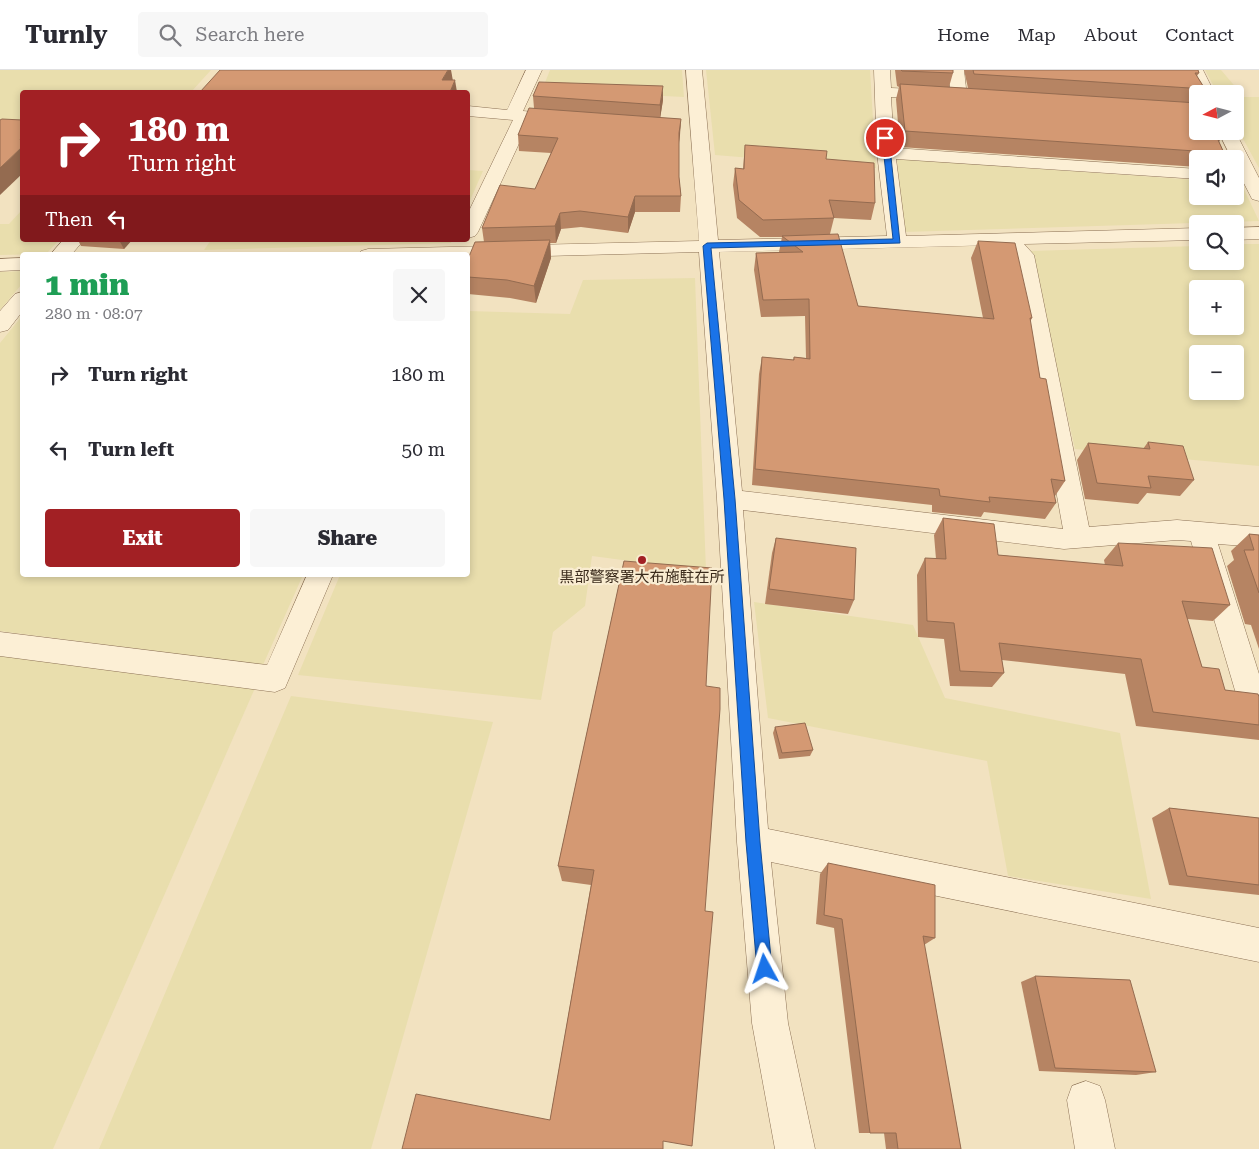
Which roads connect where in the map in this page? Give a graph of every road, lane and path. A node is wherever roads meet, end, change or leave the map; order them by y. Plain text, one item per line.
1 (534, 70) edge
2 (694, 70) edge
3 (882, 70) edge
4 (956, 70) edge
5 (1195, 70) edge
6 (1202, 85) edge
7 (884, 92) junction
8 (959, 97) junction
9 (979, 98) edge
10 (470, 111) edge
11 (518, 116) junction
12 (582, 121) edge
13 (679, 127) edge
14 (698, 128) junction
15 (886, 153) junction
16 (1189, 173) edge
17 (1244, 179) edge
18 (1259, 195) edge
19 (470, 227) edge
20 (1259, 233) edge
21 (1189, 234) edge
22 (1244, 234) edge
23 (1007, 239) junction
24 (897, 241) junction
25 (72, 242) edge
26 (707, 246) junction
27 (459, 249) edge
28 (63, 252) edge
29 (414, 252) edge
30 (20, 264) edge
31 (0, 265) edge
32 (20, 301) edge
33 (0, 325) edge
34 (730, 499) junction
35 (1200, 532) junction
36 (1259, 537) edge
37 (1078, 538) junction
38 (319, 577) edge
39 (0, 644) edge
40 (1259, 721) edge
41 (753, 842) junction
42 (1259, 945) edge
43 (1086, 1100) dead end
44 (795, 1149) edge
45 (1095, 1149) edge

1 - 11 street
2 - 14 street
3 - 7 street
4 - 8 street
5 - 6 street
7 - 8 street
7 - 15 street
8 - 9 street
10 - 11 street
11 - 12 street
11 - 19 street
13 - 14 street
14 - 26 street
15 - 16 street
15 - 24 street
17 - 18 street
20 - 22 street
21 - 23 street
23 - 24 street
23 - 37 street
24 - 26 street
25 - 28 street
26 - 27 street
26 - 34 street
27 - 29 street
30 - 31 street
32 - 33 street
34 - 37 street
34 - 41 street
35 - 36 street
35 - 37 street
35 - 40 street
38 - 39 street
41 - 42 street
41 - 44 street
43 - 45 street

